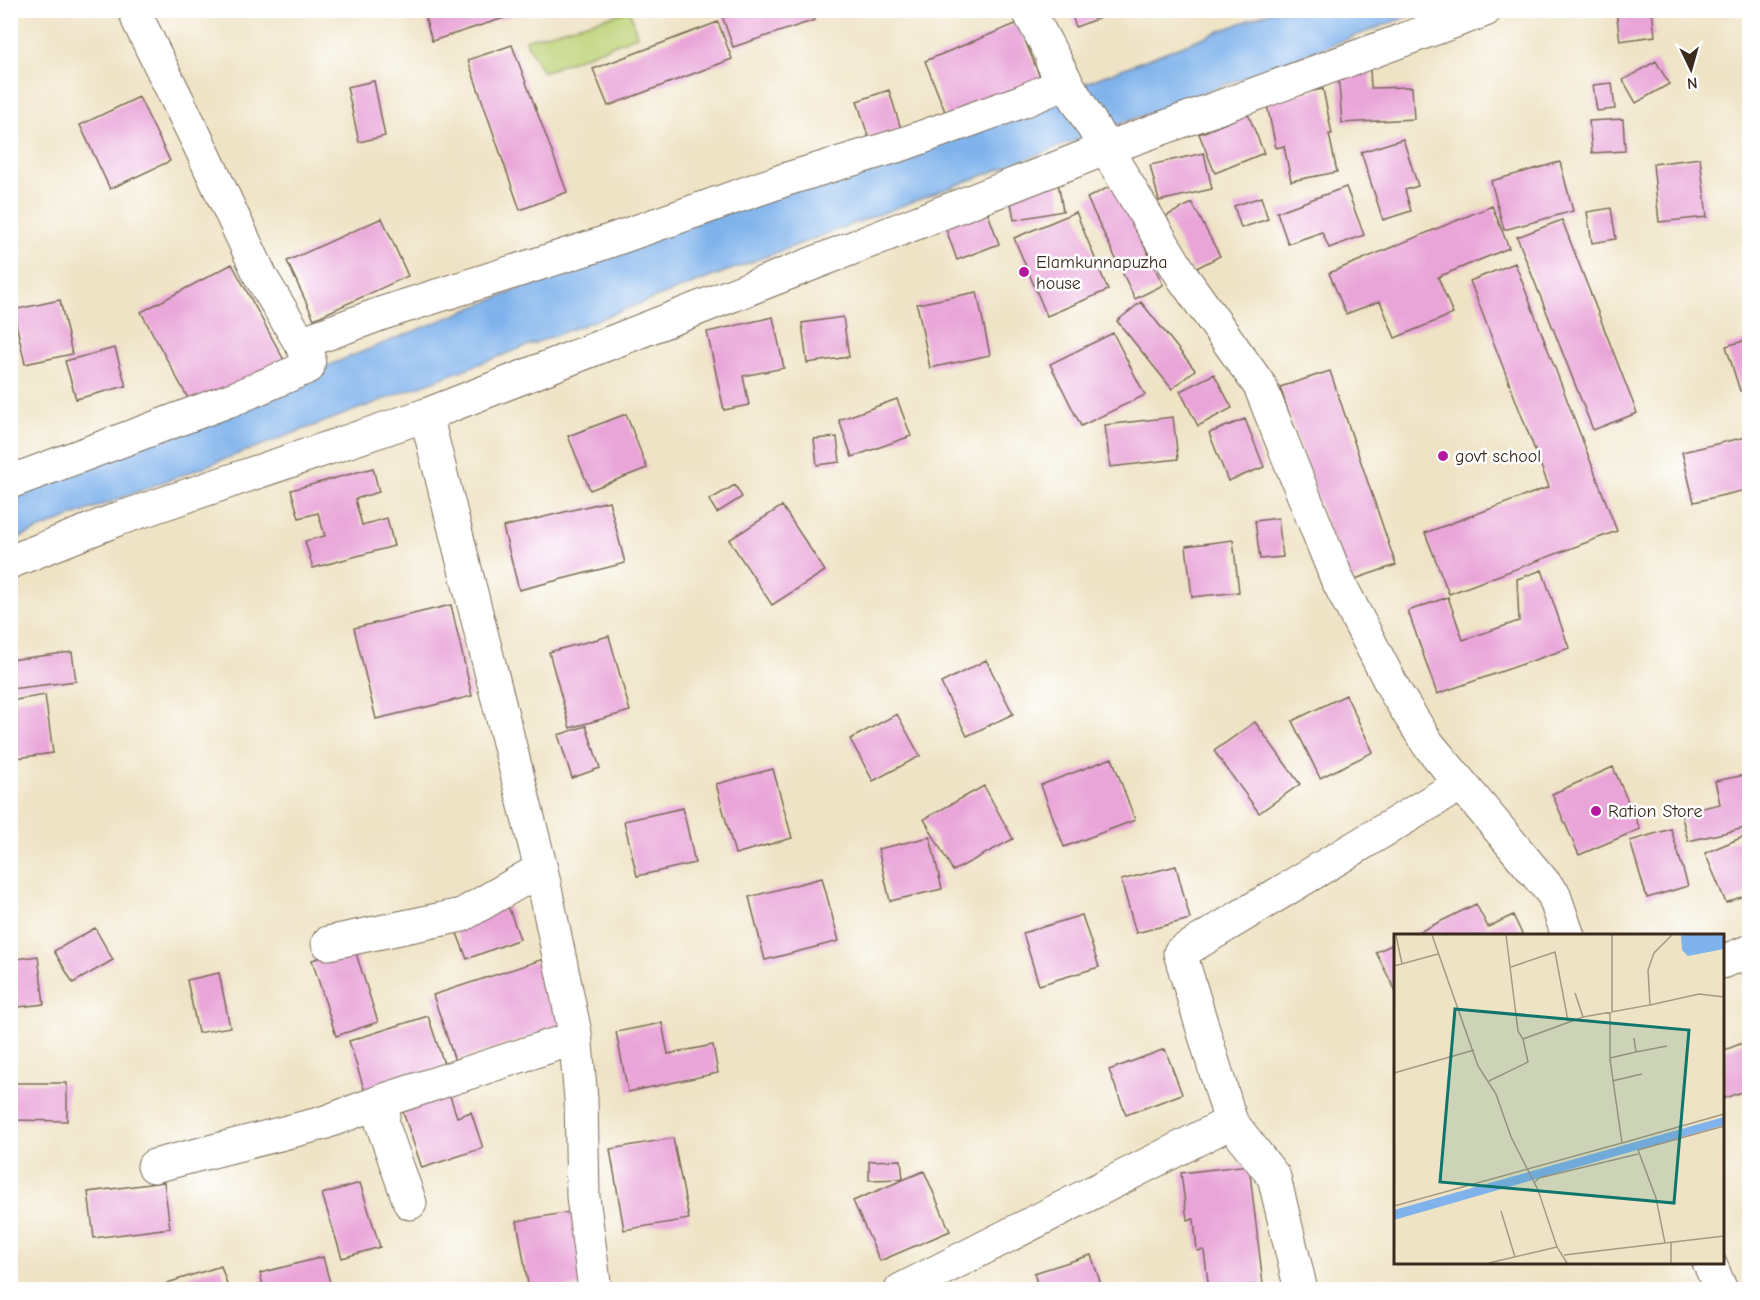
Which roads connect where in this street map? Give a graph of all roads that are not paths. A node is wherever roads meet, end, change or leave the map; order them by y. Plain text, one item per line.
1 (135, 10) edge
2 (1485, 10) edge
3 (1105, 148) junction
4 (301, 343) junction
5 (426, 415) junction
6 (10, 482) edge
7 (10, 562) edge
8 (1461, 784) junction
9 (541, 869) junction
10 (1567, 934) edge
11 (327, 943) dead end
12 (1749, 951) edge
13 (1724, 961) edge
14 (575, 1038) junction
15 (385, 1100) junction
16 (1231, 1122) junction
17 (154, 1166) dead end
18 (410, 1203) dead end
19 (1709, 1264) edge
20 (909, 1288) edge
21 (594, 1290) edge
22 (1301, 1290) edge
23 (1721, 1290) edge

1 - 4 street
2 - 3 street
3 - 4 street
3 - 5 street
3 - 8 street
4 - 6 street
5 - 7 street
5 - 9 street
8 - 10 street
8 - 16 street
9 - 11 street
9 - 14 street
12 - 13 street
14 - 15 street
14 - 21 street
15 - 17 street
15 - 18 street
16 - 20 street
16 - 22 street
19 - 23 street

